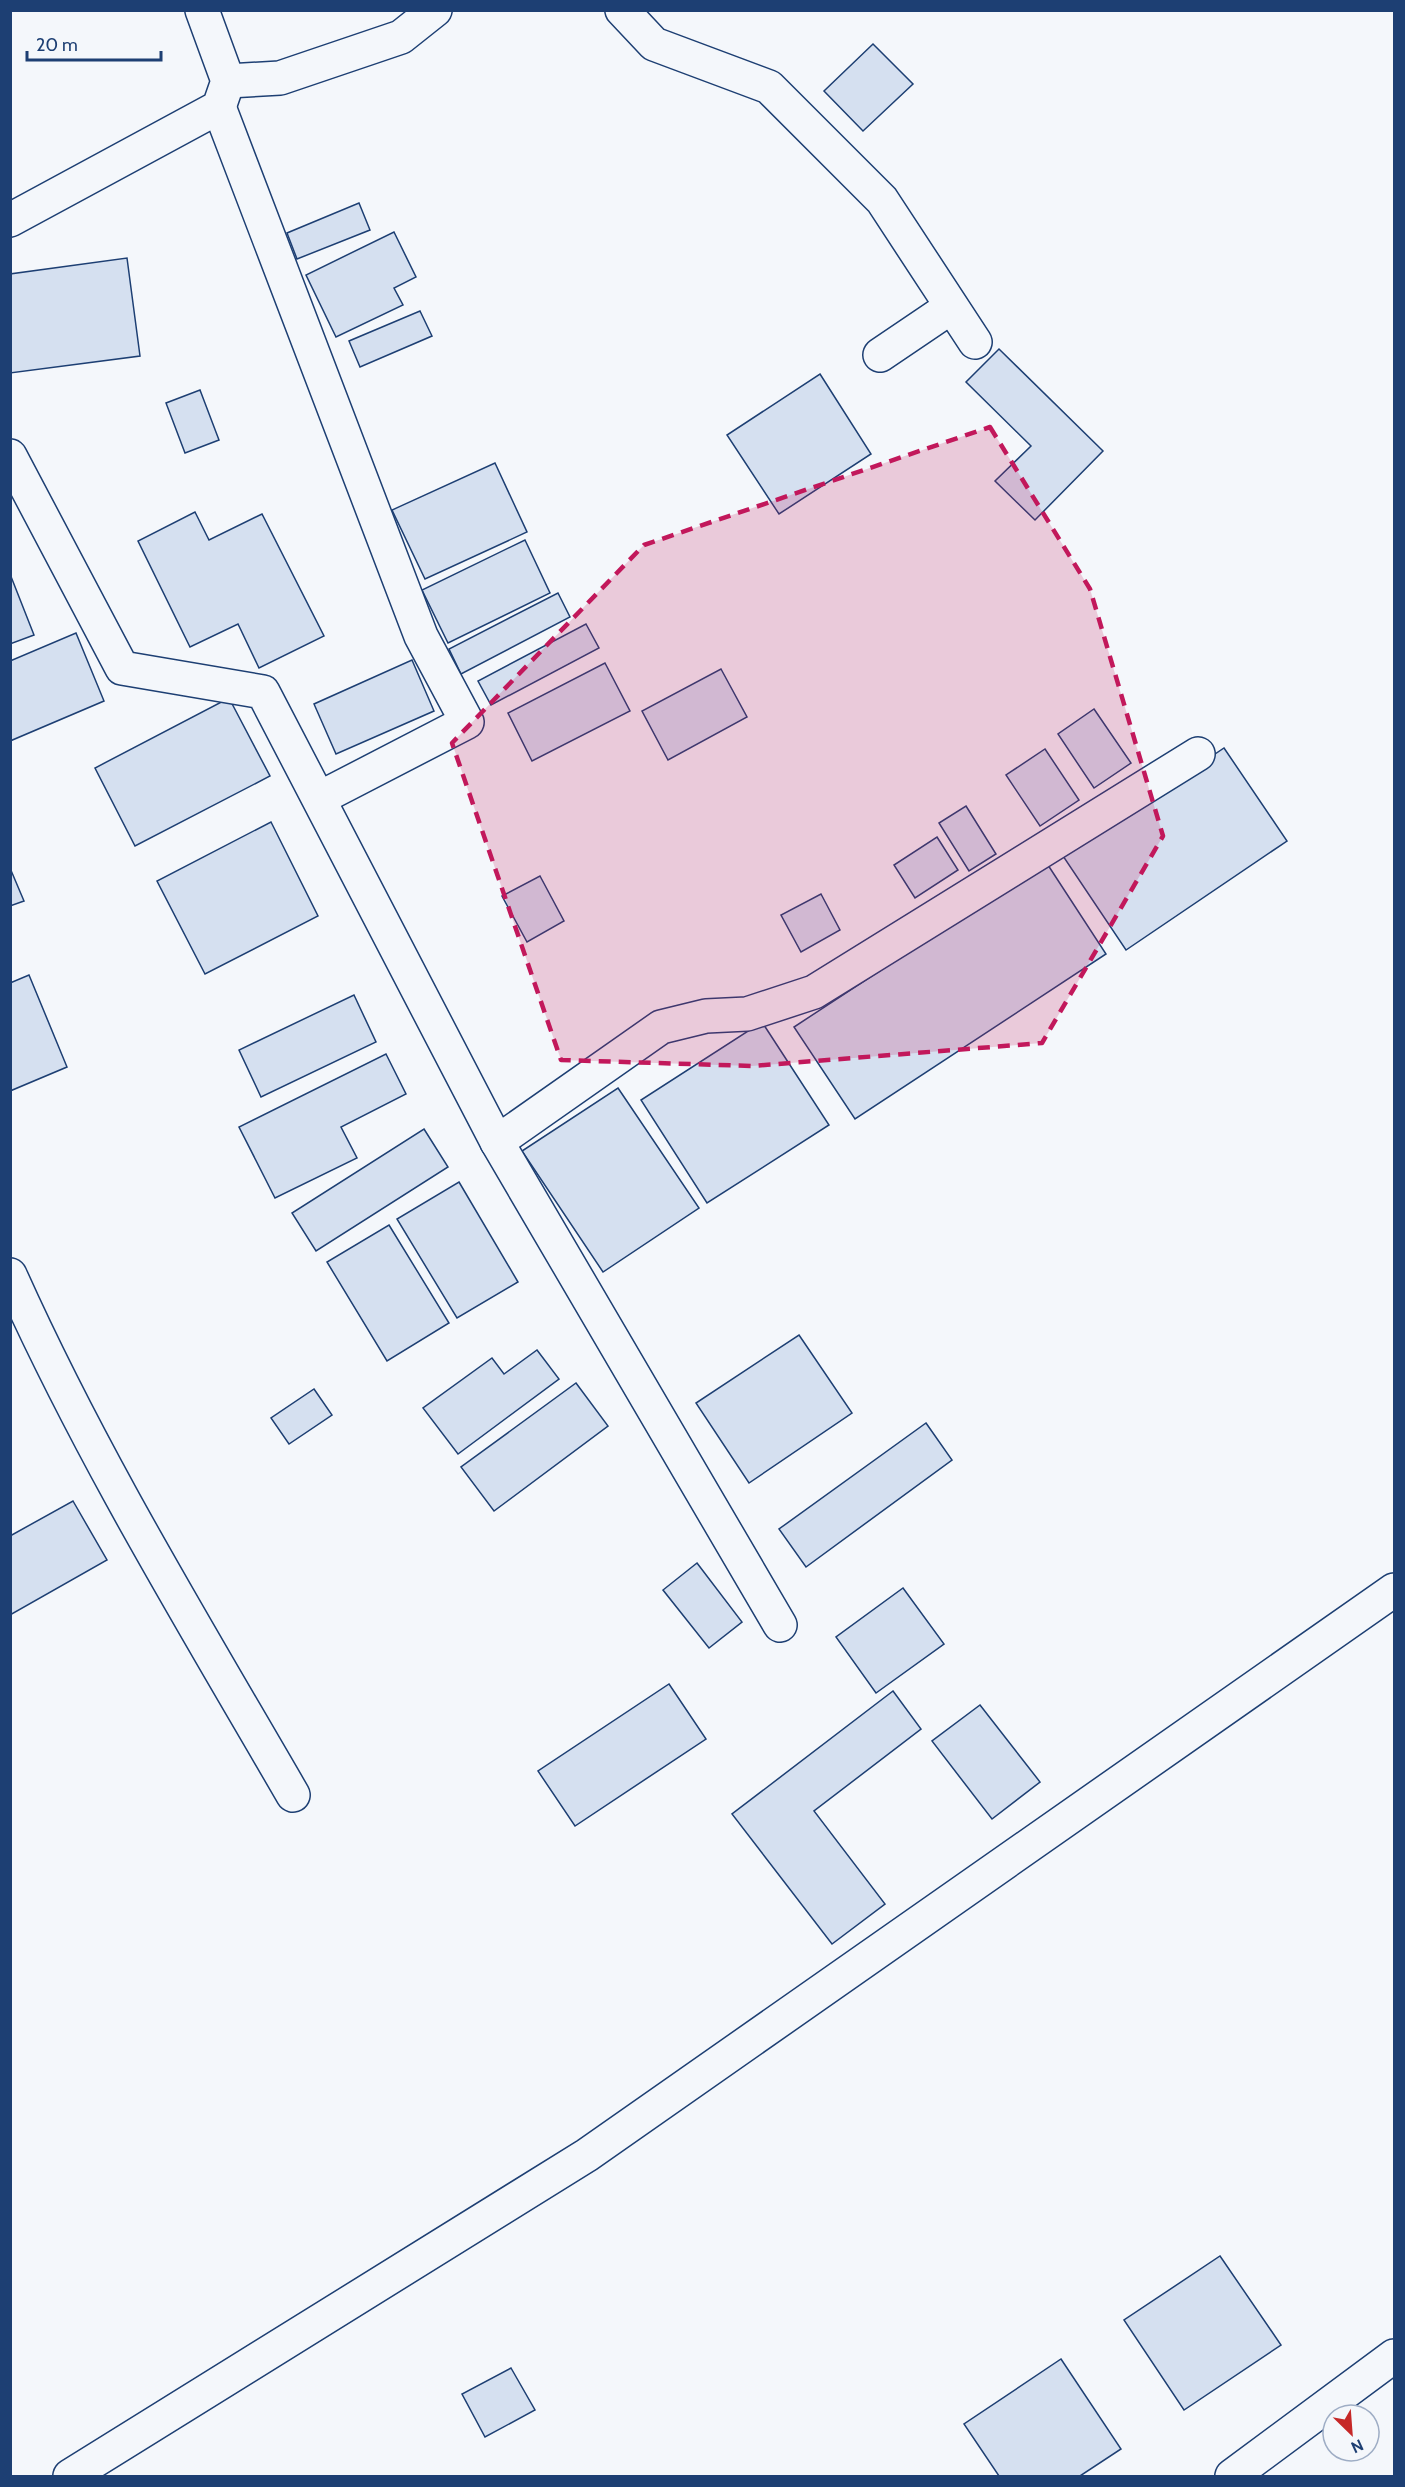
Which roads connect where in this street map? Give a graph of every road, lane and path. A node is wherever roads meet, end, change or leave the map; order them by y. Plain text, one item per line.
1 (202, 10) edge
2 (435, 10) edge
3 (622, 10) edge
4 (223, 94) junction
5 (10, 220) edge
6 (951, 307) junction
7 (975, 342) dead end
8 (880, 355) dead end
9 (10, 456) edge
10 (1198, 754) dead end
11 (320, 798) junction
12 (497, 1142) junction
13 (10, 1275) edge
14 (1395, 1590) edge
15 (780, 1624) dead end
16 (293, 1795) dead end
17 (1395, 2356) edge
18 (70, 2476) edge
19 (1232, 2476) edge

1 - 4 street
2 - 4 street
3 - 6 street
4 - 5 street
4 - 11 street
6 - 7 street
6 - 8 street
9 - 11 street
10 - 12 street
11 - 12 street
12 - 15 street
13 - 16 street
14 - 18 street
17 - 19 street

